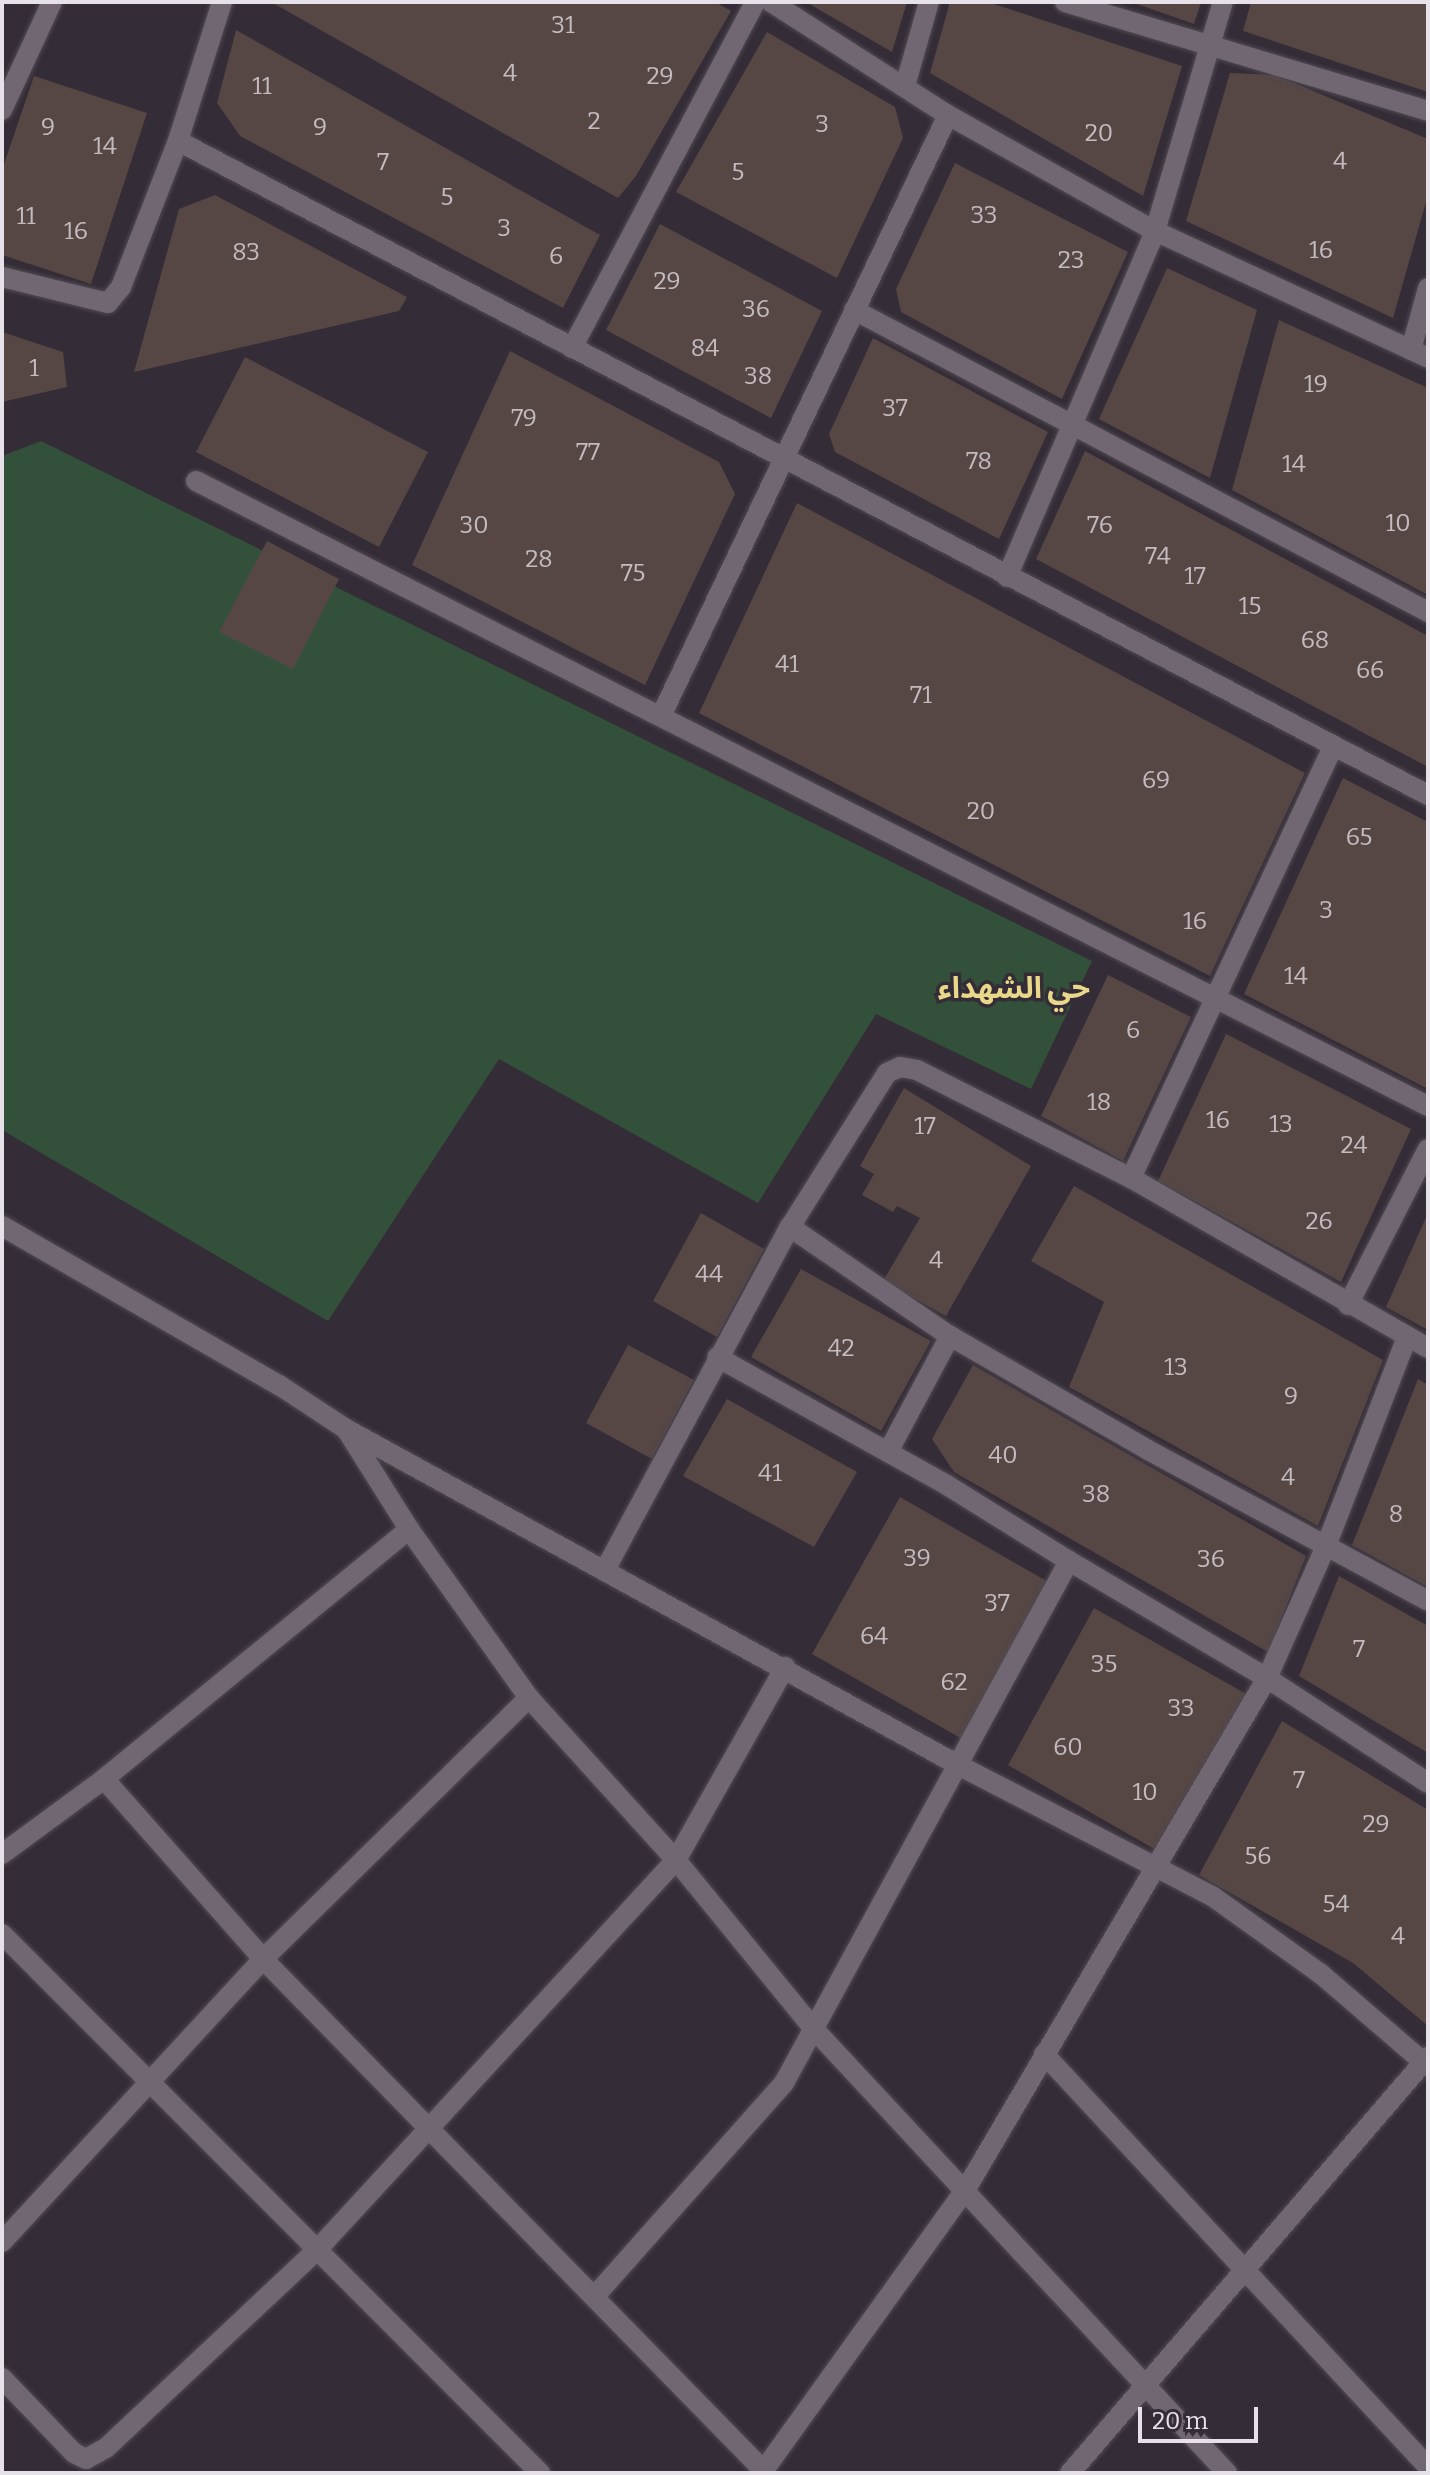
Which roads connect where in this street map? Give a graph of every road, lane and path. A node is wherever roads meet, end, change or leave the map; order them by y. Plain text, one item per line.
1 (52, 2) edge
2 (222, 2) edge
3 (755, 2) edge
4 (771, 2) edge
5 (929, 2) edge
6 (1065, 2) edge
7 (1223, 2) edge
8 (1210, 48) junction
9 (905, 86) junction
10 (2, 110) edge
11 (1428, 111) edge
12 (948, 115) junction
13 (178, 141) junction
14 (1155, 231) junction
15 (2, 277) edge
16 (1428, 288) edge
17 (854, 310) junction
18 (572, 348) junction
19 (1420, 354) edge
20 (1073, 427) junction
21 (784, 460) junction
22 (196, 481) dead end
23 (1007, 577) junction
24 (1428, 612) edge
25 (661, 716) junction
26 (1333, 746) junction
27 (1428, 795) edge
28 (1217, 1002) junction
29 (1428, 1106) edge
30 (1428, 1149) edge
31 (1131, 1178) junction
32 (2, 1226) edge
33 (790, 1227) junction
34 (1348, 1305) junction
35 (950, 1336) junction
36 (1407, 1337) junction
37 (1428, 1348) edge
38 (717, 1357) junction
39 (346, 1429) junction
40 (888, 1452) junction
41 (409, 1529) junction
42 (1326, 1546) junction
43 (1069, 1561) junction
44 (605, 1570) junction
45 (1428, 1601) edge
46 (785, 1667) junction
47 (1267, 1678) junction
48 (529, 1698) junction
49 (960, 1766) junction
50 (104, 1779) junction
51 (1428, 1783) edge
52 (2, 1854) edge
53 (676, 1860) junction
54 (1155, 1866) junction
55 (2, 1934) edge
56 (263, 1959) junction
57 (813, 2028) junction
58 (1044, 2054) junction
59 (1426, 2062) edge
60 (148, 2084) junction
61 (433, 2130) junction
62 (966, 2189) junction
63 (2, 2242) edge
64 (316, 2251) junction
65 (1247, 2270) junction
66 (594, 2297) junction
67 (2, 2378) edge
68 (1145, 2381) junction
69 (1428, 2467) edge
70 (765, 2472) edge
71 (540, 2473) edge
72 (1070, 2473) edge
73 (1227, 2473) edge

1 - 10 street
2 - 13 street
3 - 18 street
4 - 9 street
5 - 9 street
6 - 8 street
7 - 8 street
8 - 11 street
8 - 14 street
9 - 12 street
12 - 14 street
12 - 17 street
13 - 15 street
13 - 18 street
14 - 19 street
14 - 20 street
16 - 19 street
17 - 20 street
17 - 21 street
18 - 21 street
20 - 23 street
20 - 24 street
21 - 23 street
21 - 25 street
22 - 25 street
23 - 26 street
25 - 28 street
26 - 27 street
26 - 28 street
28 - 29 street
28 - 31 street
30 - 34 street
31 - 33 street
31 - 34 street
32 - 39 street
33 - 35 street
33 - 38 street
34 - 36 street
35 - 40 street
35 - 42 street
36 - 37 street
36 - 42 street
38 - 40 street
38 - 44 street
39 - 41 street
39 - 44 street
40 - 43 street
41 - 48 street
41 - 50 street
42 - 45 street
42 - 47 street
43 - 47 street
43 - 49 street
44 - 46 street
46 - 49 street
46 - 53 street
47 - 51 street
47 - 54 street
48 - 53 street
48 - 56 street
49 - 54 street
49 - 57 street
50 - 52 street
50 - 56 street
53 - 57 street
53 - 61 street
54 - 58 street
54 - 59 street
55 - 60 street
56 - 60 street
56 - 61 street
57 - 62 street
57 - 66 street
58 - 62 street
58 - 65 street
59 - 65 street
60 - 63 street
60 - 64 street
61 - 64 street
61 - 66 street
62 - 68 street
62 - 70 street
64 - 67 street
64 - 71 street
65 - 68 street
65 - 69 street
66 - 70 street
68 - 72 street
68 - 73 street

